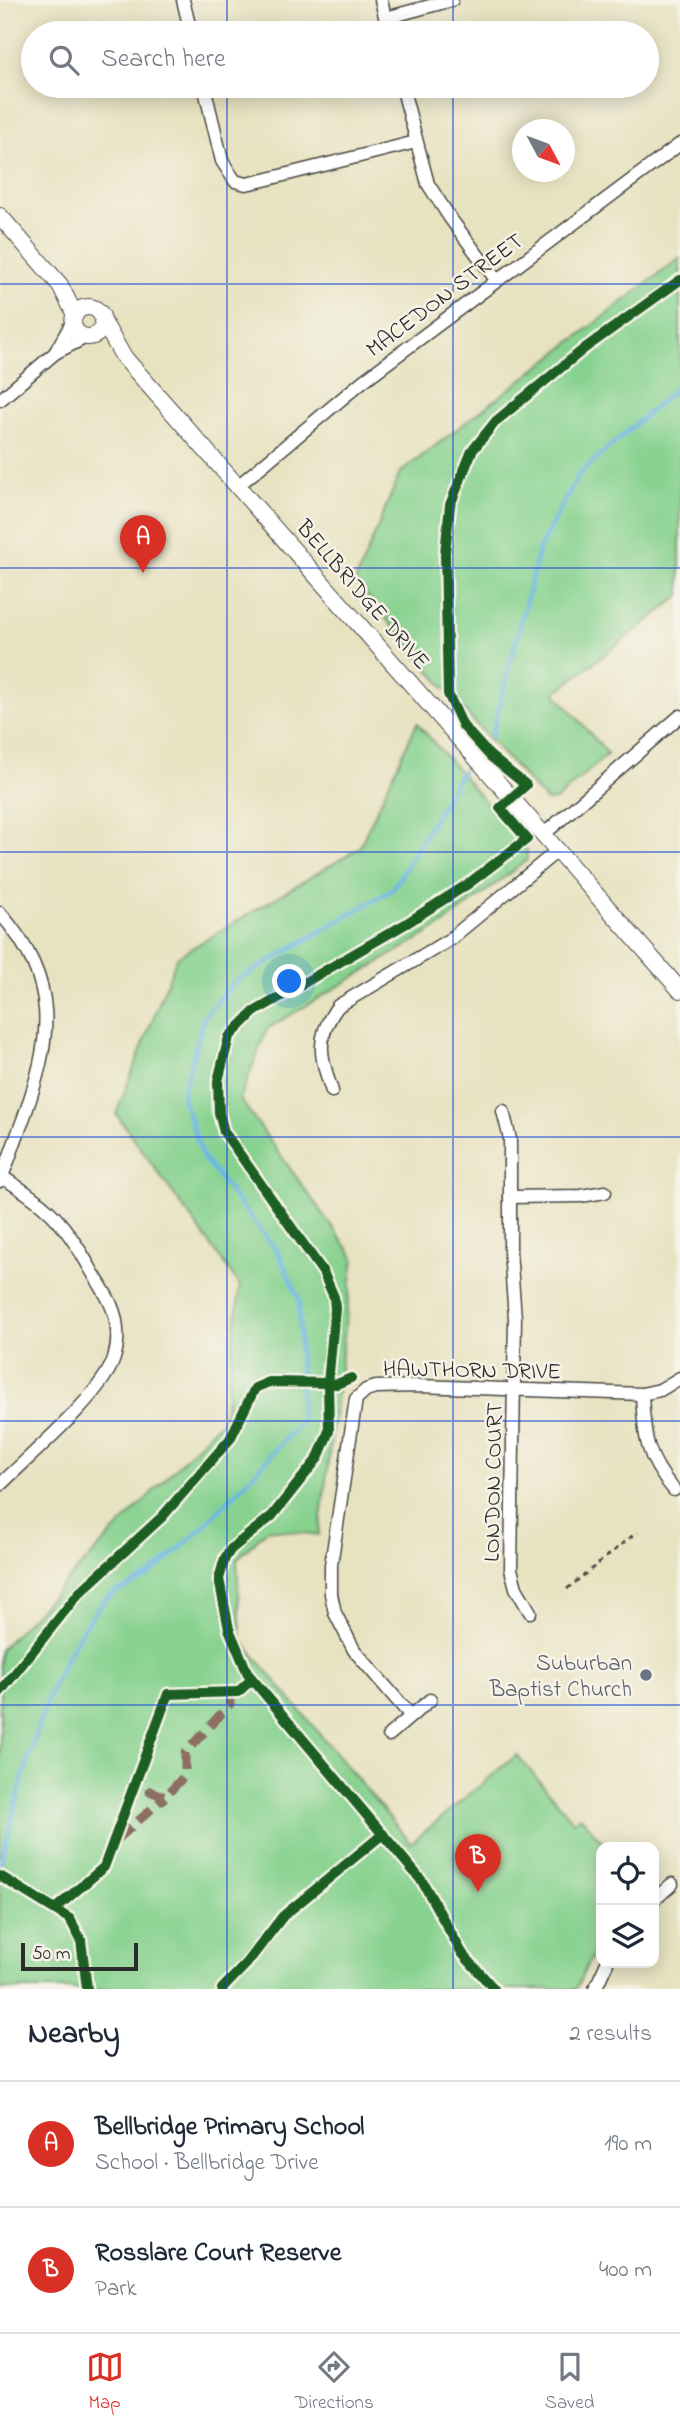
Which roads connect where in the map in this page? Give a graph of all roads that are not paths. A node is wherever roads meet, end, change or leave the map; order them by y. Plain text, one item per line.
1 (183, 0) edge
2 (381, 0) edge
3 (453, 0) edge
4 (386, 18) junction
5 (188, 21) edge
6 (387, 21) edge
7 (207, 98) edge
8 (405, 98) edge
9 (416, 142) junction
10 (680, 144) edge
11 (0, 216) edge
12 (497, 281) junction
13 (60, 285) junction
14 (93, 307) junction
15 (74, 318) junction
16 (104, 323) junction
17 (88, 337) junction
18 (55, 353) junction
19 (123, 356) junction
20 (0, 400) edge
21 (239, 485) junction
22 (680, 716) edge
23 (543, 835) junction
24 (557, 851) junction
25 (0, 914) edge
26 (680, 990) edge
27 (332, 1091) dead end
28 (503, 1111) dead end
29 (1, 1179) edge
30 (605, 1192) dead end
31 (510, 1196) junction
32 (680, 1378) edge
33 (514, 1390) junction
34 (642, 1394) junction
35 (0, 1485) edge
36 (674, 1490) dead end
37 (530, 1612) dead end
38 (430, 1700) dead end
39 (411, 1716) junction
40 (389, 1735) dead end
41 (672, 1884) dead end
42 (659, 1896) edge
43 (605, 1968) edge
44 (595, 1989) edge

1 - 5 street
2 - 4 street
3 - 4 street
4 - 6 street
7 - 9 street
8 - 9 street
9 - 12 street
10 - 12 street, MACEDON STREET
11 - 13 street
12 - 21 street, MACEDON STREET
13 - 14 street
13 - 15 street
14 - 15 street
14 - 16 street
15 - 17 street
15 - 18 street
16 - 17 street
16 - 19 street, BELLBRIDGE DRIVE
17 - 18 street
17 - 19 street, BELLBRIDGE DRIVE
18 - 20 street
19 - 21 street, BELLBRIDGE DRIVE
21 - 23 street, BELLBRIDGE DRIVE
22 - 23 street
23 - 24 street, BELLBRIDGE DRIVE
24 - 26 street, BELLBRIDGE DRIVE
24 - 27 street
25 - 29 street
28 - 31 street, LONDON COURT
29 - 35 street
30 - 31 street
31 - 33 street, LONDON COURT
32 - 34 street, HAWTHORN DRIVE
33 - 34 street, HAWTHORN DRIVE
33 - 37 street, LONDON COURT
33 - 39 street, HAWTHORN DRIVE
34 - 36 street
38 - 39 street
39 - 40 street
41 - 42 street
43 - 44 street

